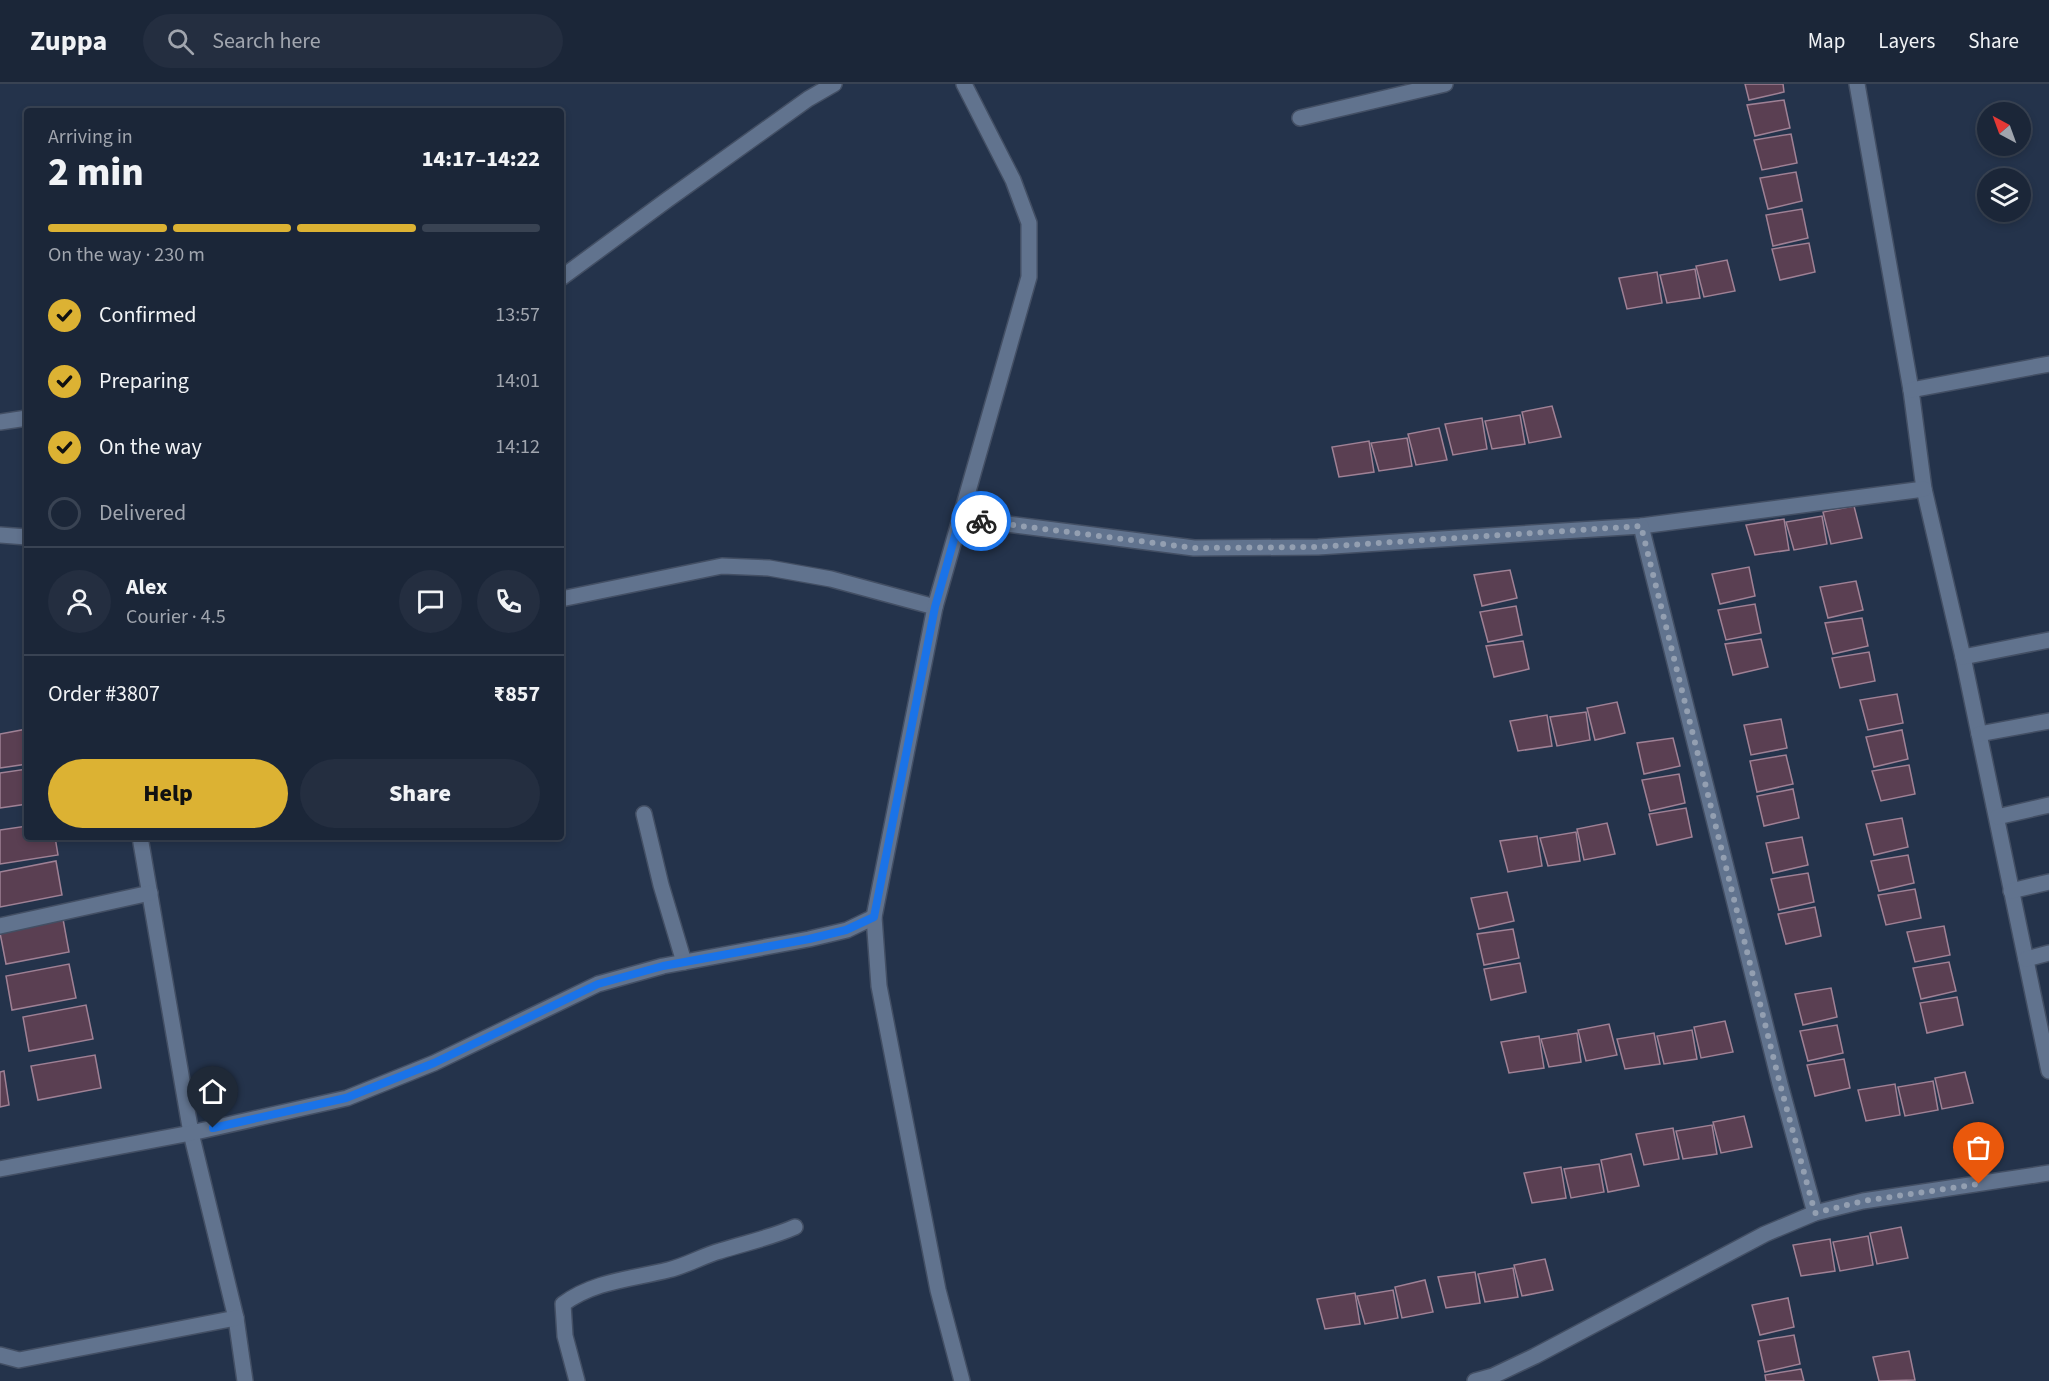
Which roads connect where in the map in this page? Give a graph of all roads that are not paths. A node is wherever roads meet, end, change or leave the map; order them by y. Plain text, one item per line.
1 (834, 84) edge
2 (964, 84) edge
3 (1445, 84) edge
4 (1857, 84) edge
5 (1300, 118) dead end
6 (564, 276) edge
7 (2049, 364) edge
8 (1911, 390) junction
9 (24, 418) edge
10 (0, 422) edge
11 (1924, 489) junction
12 (960, 518) junction
13 (1641, 526) junction
14 (0, 535) edge
15 (24, 537) edge
16 (564, 598) edge
17 (935, 607) junction
18 (2049, 640) edge
19 (1963, 657) junction
20 (2049, 721) edge
21 (1979, 734) junction
22 (2049, 805) edge
23 (644, 814) dead end
24 (1997, 817) junction
25 (141, 840) edge
26 (2049, 882) edge
27 (2011, 891) junction
28 (150, 892) junction
29 (874, 917) junction
30 (0, 926) edge
31 (2049, 953) edge
32 (2026, 959) junction
33 (684, 962) junction
34 (2048, 1066) edge
35 (191, 1133) junction
36 (0, 1169) edge
37 (2049, 1173) edge
38 (1815, 1213) junction
39 (795, 1227) dead end
40 (236, 1318) junction
41 (0, 1355) edge
42 (245, 1381) edge
43 (577, 1381) edge
44 (962, 1381) edge
45 (1475, 1381) edge

1 - 6 street
2 - 12 street
3 - 5 street
4 - 8 street
7 - 8 street
8 - 11 street
9 - 10 street
11 - 13 street
11 - 19 street
12 - 13 street
12 - 17 street
13 - 38 street
14 - 15 street
16 - 17 street
17 - 29 street
18 - 19 street
19 - 21 street
20 - 21 street
21 - 24 street
22 - 24 street
23 - 33 street
24 - 27 street
25 - 28 street
26 - 27 street
27 - 32 street
28 - 30 street
28 - 35 street
29 - 33 street
29 - 44 street
31 - 32 street
32 - 34 street
33 - 35 street
35 - 36 street
35 - 40 street
37 - 38 street
38 - 45 street
39 - 43 street
40 - 41 street
40 - 42 street

